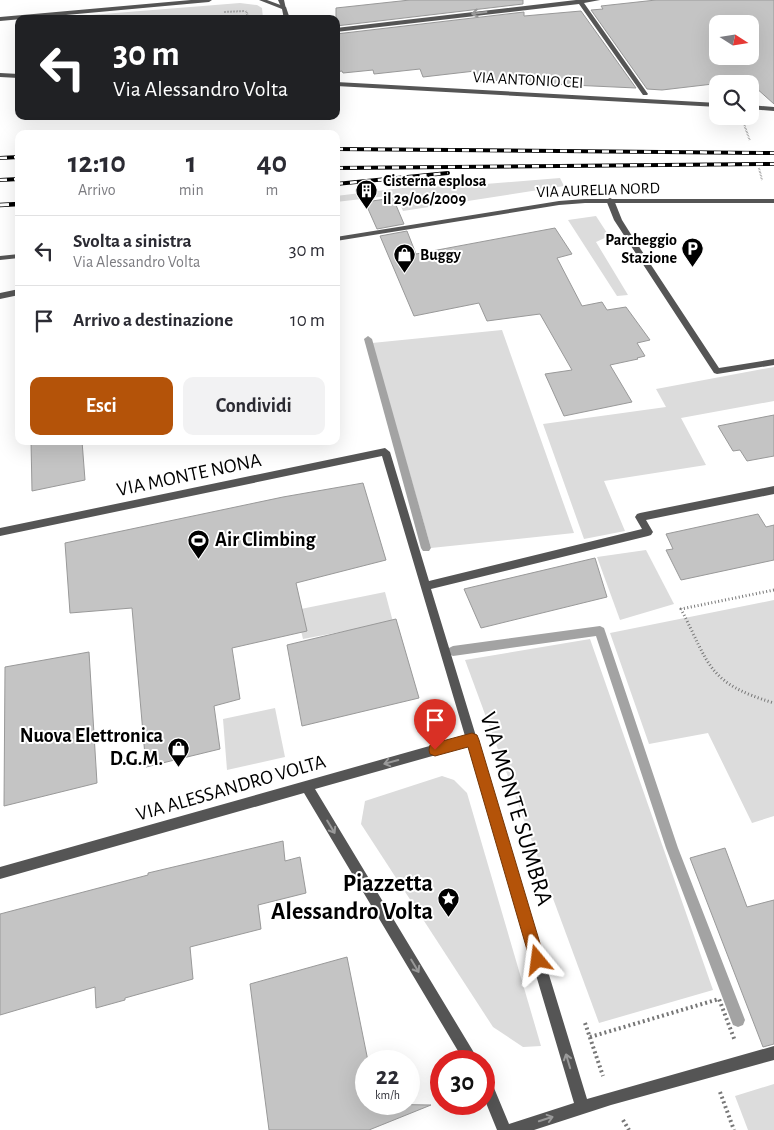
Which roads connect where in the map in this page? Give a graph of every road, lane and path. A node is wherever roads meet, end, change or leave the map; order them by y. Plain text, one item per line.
1 (122, 0) edge
2 (209, 0) edge
3 (262, 0) edge
4 (281, 0) edge
5 (597, 0) edge
6 (579, 1) edge
7 (121, 8) junction
8 (284, 9) junction
9 (44, 15) edge
10 (280, 15) edge
11 (286, 15) edge
12 (15, 18) edge
13 (0, 19) edge
14 (340, 29) edge
15 (0, 75) edge
16 (15, 76) edge
17 (340, 84) edge
18 (644, 94) dead end
19 (709, 105) edge
20 (759, 108) edge
21 (774, 109) edge
22 (610, 200) junction
23 (774, 201) edge
24 (340, 238) edge
25 (15, 256) edge
26 (0, 258) edge
27 (15, 293) edge
28 (0, 296) edge
29 (774, 362) edge
30 (385, 452) joint
31 (774, 490) edge
32 (0, 532) edge
33 (426, 586) junction
34 (774, 590) edge
35 (774, 703) edge
36 (472, 740) junction
37 (306, 785) junction
38 (0, 873) edge
39 (590, 1037) dead end
40 (465, 1050) edge
41 (774, 1053) edge
42 (743, 1062) junction
43 (711, 1071) junction
44 (582, 1107) junction
45 (495, 1108) edge
46 (504, 1130) edge
47 (511, 1130) edge
48 (734, 1130) edge

1 - 7 street
2 - 7 street
3 - 8 street
4 - 8 street
5 - 6 street
6 -> 14 street
6 - 18 street
7 - 9 street
8 - 10 street
8 - 11 street
12 - 13 street
15 - 16 street
17 - 19 street, VIA ANTONIO CEI
20 - 21 street
22 - 23 street, VIA AURELIA NORD
22 - 24 street, VIA AURELIA NORD
22 - 29 street
25 - 26 street
27 - 28 street
30 - 32 street, VIA MONTE NONA
30 - 33 street, VIA MONTE SUMBRA
31 - 33 street
33 - 36 street, VIA MONTE SUMBRA
34 - 35 path
36 -> 37 street, VIA ALESSANDRO VOLTA
44 -> 36 street, VIA MONTE SUMBRA
37 - 38 street, VIA ALESSANDRO VOLTA
37 -> 40 street
39 - 42 path
41 - 42 street
42 - 43 street
43 - 44 street
43 - 48 path
47 -> 44 street
45 - 46 street

